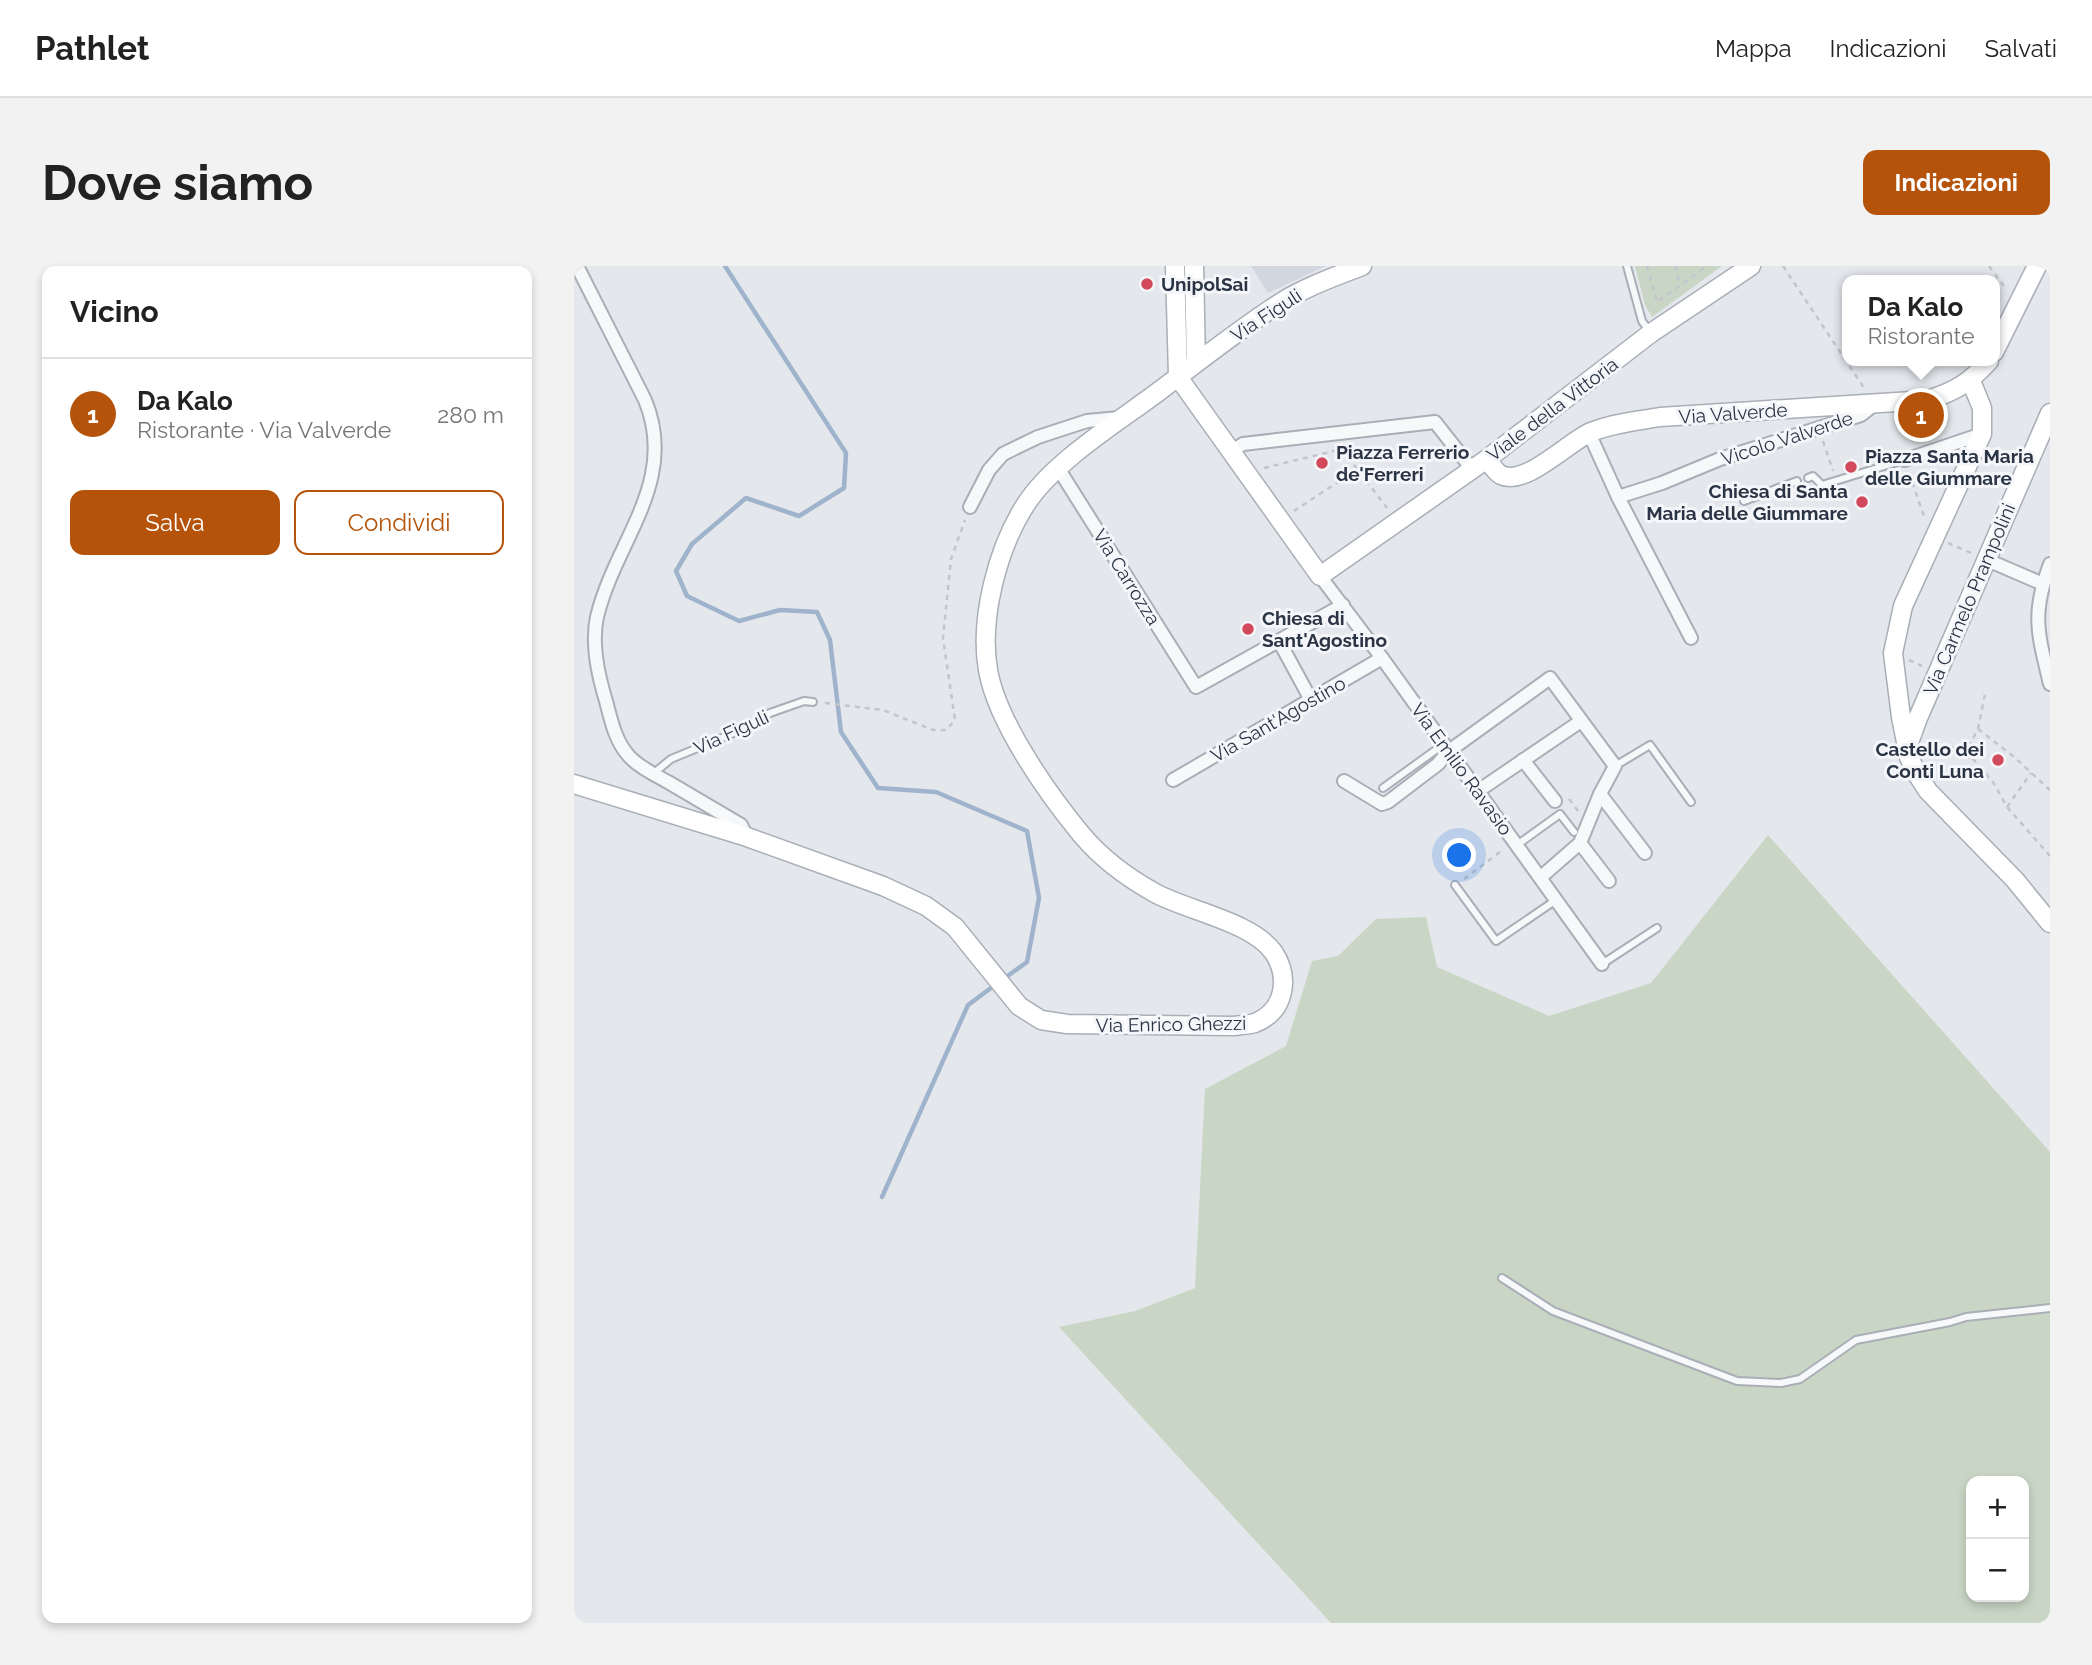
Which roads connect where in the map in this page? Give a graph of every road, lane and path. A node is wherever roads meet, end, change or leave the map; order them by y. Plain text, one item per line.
1 (577, 266) edge
2 (1175, 266) edge
3 (1194, 266) edge
4 (1362, 266) edge
5 (1627, 266) edge
6 (1647, 266) edge
7 (1675, 266) edge
8 (1707, 266) edge
9 (1751, 266) edge
10 (1783, 266) edge
11 (2036, 266) edge
12 (2000, 280) edge
13 (1680, 285) junction
14 (2018, 304) junction
15 (1651, 333) junction
16 (2000, 340) edge
17 (1842, 354) edge
18 (1196, 362) junction
19 (1850, 366) edge
20 (1984, 366) edge
21 (1178, 377) junction
22 (1971, 381) junction
23 (1875, 404) junction
24 (2050, 413) edge
25 (1122, 418) junction
26 (1589, 433) junction
27 (1982, 434) junction
28 (1822, 438) dead end
29 (1230, 452) junction
30 (1905, 460) junction
31 (1480, 464) junction
32 (1058, 468) junction
33 (1359, 468) junction
34 (1248, 477) junction
35 (1808, 478) dead end
36 (1797, 481) dead end
37 (1837, 481) junction
38 (1618, 497) junction
39 (1744, 501) dead end
40 (970, 507) joint
41 (1280, 520) junction
42 (1397, 522) junction
43 (1935, 537) junction
44 (1985, 559) junction
45 (2050, 564) edge
46 (1320, 576) junction
47 (2043, 584) junction
48 (1343, 605) junction
49 (1691, 638) dead end
50 (1279, 641) junction
51 (1893, 653) junction
52 (1382, 658) junction
53 (1938, 674) junction
54 (2050, 684) edge
55 (1986, 694) dead end
56 (1311, 699) junction
57 (813, 702) joint
58 (1581, 721) junction
59 (1978, 729) junction
60 (1952, 747) dead end
61 (1447, 748) junction
62 (1908, 748) junction
63 (1972, 757) junction
64 (1523, 760) junction
65 (1615, 766) junction
66 (2032, 772) junction
67 (653, 774) junction
68 (1173, 779) dead end
69 (1344, 781) dead end
70 (574, 784) edge
71 (1383, 788) dead end
72 (2050, 790) edge
73 (1478, 791) junction
74 (1600, 794) junction
75 (1555, 801) joint
76 (1691, 802) dead end
77 (2007, 807) junction
78 (1589, 824) junction
79 (747, 837) junction
80 (1577, 838) junction
81 (1517, 845) junction
82 (1645, 853) dead end
83 (1496, 855) dead end
84 (2050, 856) edge
85 (1541, 877) junction
86 (1609, 881) dead end
87 (1455, 886) joint
88 (1556, 900) junction
89 (2050, 923) edge
90 (1657, 928) dead end
91 (1602, 964) joint
92 (1502, 1278) dead end
93 (2050, 1308) edge

1 - 67 street
2 - 21 street
3 - 18 street
4 - 18 street, Via Figuli
5 - 15 lane
6 - 13 path
7 - 13 path
8 - 13 path
9 - 15 street, Viale della Vittoria
10 - 17 path
11 - 14 street
12 - 14 path
14 - 16 street
15 - 31 street, Viale della Vittoria
18 - 21 street, Via Figuli
19 - 23 path
20 - 22 street, Via Valverde
21 - 25 street, Via Enrico Ghezzi
21 - 29 street
22 - 23 street, Via Valverde
22 - 27 street
23 - 26 street, Via Valverde
23 - 38 street, Vicolo Valverde
24 - 44 street, Via Carmelo Prampolini
25 - 32 street, Via Enrico Ghezzi
25 - 40 street
26 - 31 street, Via Valverde
26 - 38 street
27 - 30 street
27 - 43 street
28 - 37 path
29 - 31 street
29 - 34 street
30 - 37 lane
30 - 43 path
31 - 42 street, Viale della Vittoria
32 - 50 street, Via Carrozza
32 - 79 street, Via Enrico Ghezzi
33 - 34 path
33 - 41 path
33 - 42 path
34 - 41 street
35 - 37 lane
36 - 39 lane
38 - 49 street
40 - 57 path
41 - 46 street
42 - 46 street, Viale della Vittoria
43 - 44 path
43 - 51 street
44 - 47 street
44 - 53 street, Via Carmelo Prampolini
45 - 47 street
46 - 48 street, Via Emilio Ravasio
47 - 54 street
48 - 50 street
48 - 52 street, Via Emilio Ravasio
50 - 56 street
51 - 53 path
51 - 62 street
52 - 56 street, Via Sant'Agostino
52 - 61 street, Via Emilio Ravasio
53 - 62 street, Via Carmelo Prampolini
55 - 59 path
56 - 68 street, Via Sant'Agostino
57 - 67 lane, Via Figuli
58 - 61 street
58 - 64 street
58 - 65 street
59 - 63 path
59 - 66 path
60 - 63 path
61 - 69 street
61 - 71 lane
61 - 73 street, Via Emilio Ravasio
62 - 89 street
63 - 77 path
64 - 73 street
64 - 75 street
65 - 74 street
65 - 76 lane
66 - 72 path
66 - 77 path
67 - 79 street
70 - 79 street, Via Enrico Ghezzi
73 - 81 street, Via Emilio Ravasio
74 - 78 street
74 - 82 street
75 - 78 path
77 - 84 path
78 - 80 street
80 - 81 lane
80 - 85 street
80 - 86 street
81 - 85 street, Via Emilio Ravasio
83 - 87 path
85 - 88 street, Via Emilio Ravasio
87 - 88 lane
88 - 91 street, Via Emilio Ravasio
90 - 91 lane
92 - 93 lane

